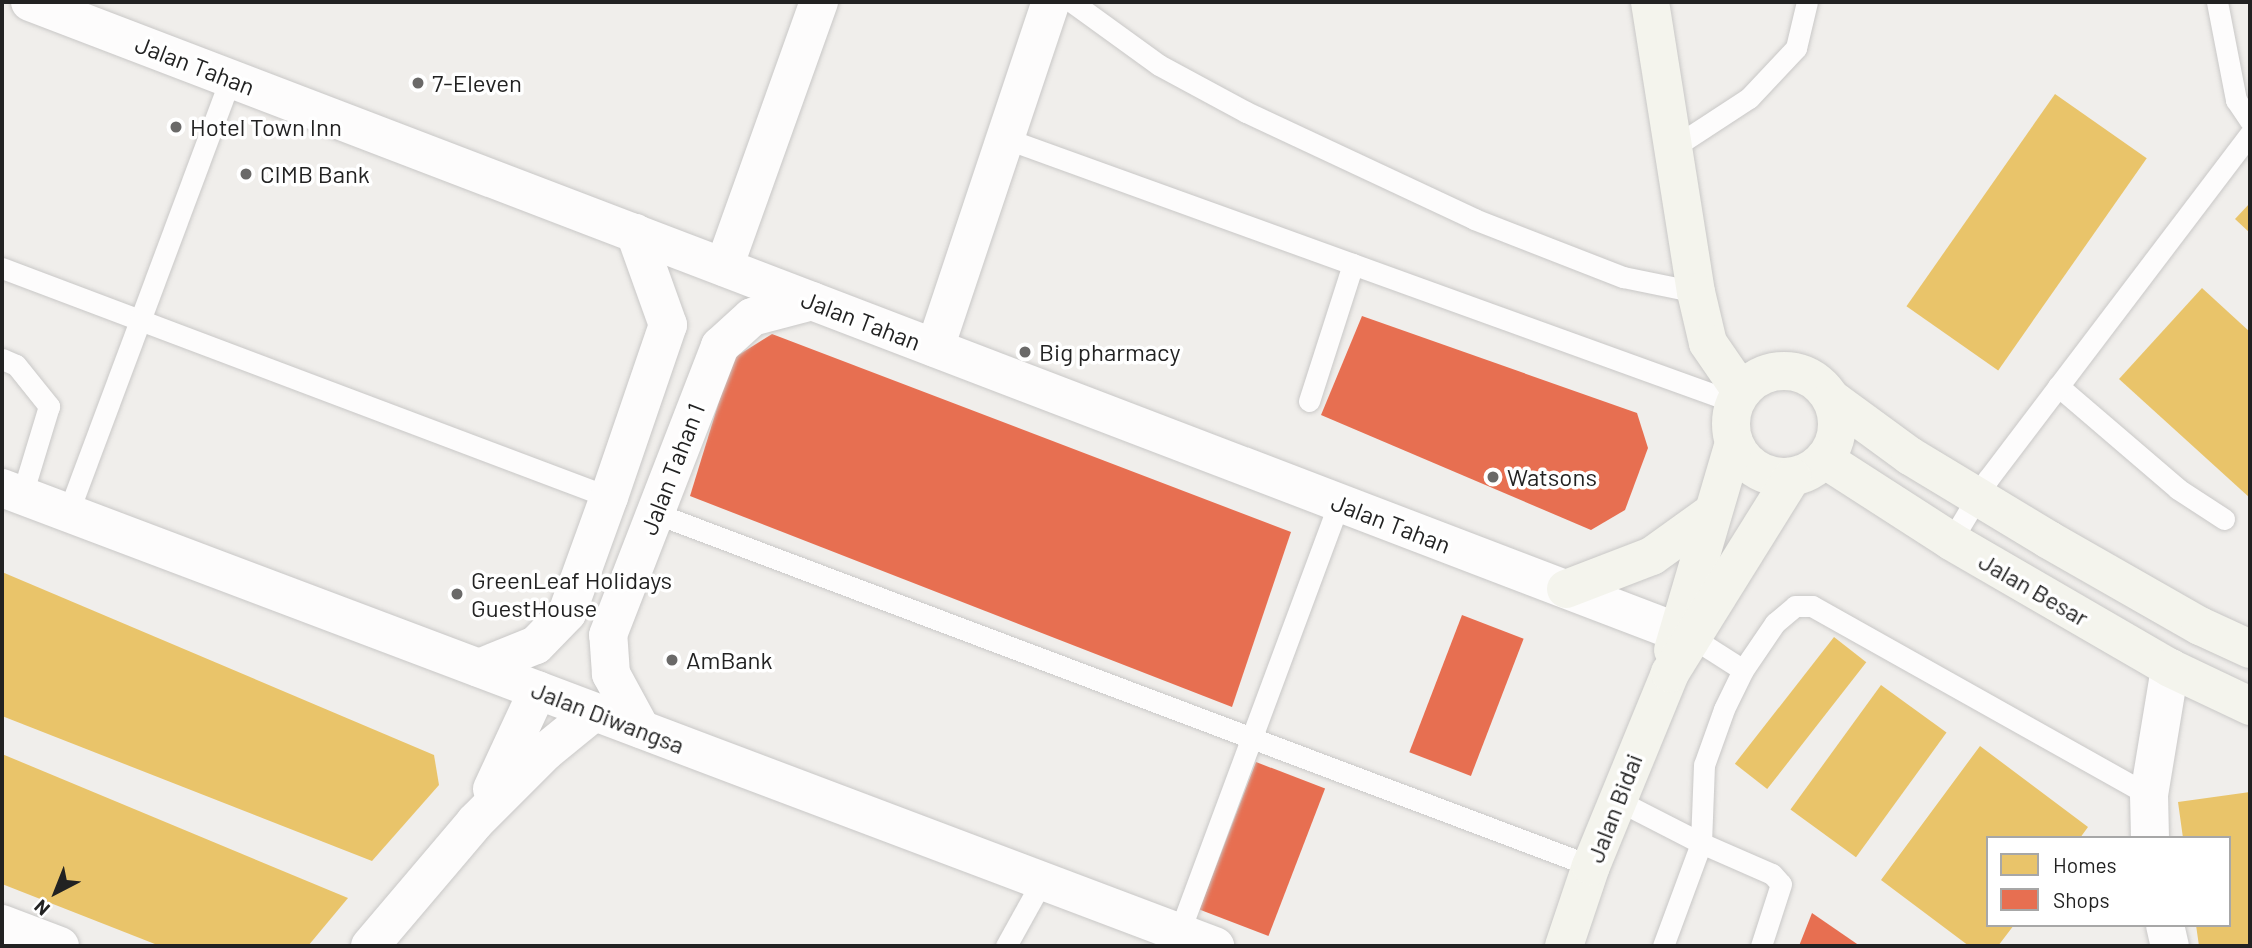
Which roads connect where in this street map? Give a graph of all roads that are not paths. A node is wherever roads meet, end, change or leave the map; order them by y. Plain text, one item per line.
1 (30, 2) edge
2 (819, 2) edge
3 (1051, 2) edge
4 (1072, 2) edge
5 (1650, 2) edge
6 (1807, 2) edge
7 (2217, 2) edge
8 (230, 79) junction
9 (2250, 121) edge
10 (2250, 134) edge
11 (1007, 139) junction
12 (1674, 147) junction
13 (635, 233) junction
14 (1353, 264) junction
15 (724, 267) junction
16 (2, 268) edge
17 (812, 301) junction
18 (1699, 305) junction
19 (140, 320) junction
20 (935, 348) junction
21 (2, 359) edge
22 (2058, 386) junction
23 (1749, 388) junction
24 (1832, 399) junction
25 (1309, 401) dead end
26 (1734, 443) junction
27 (1808, 468) junction
28 (12, 492) edge
29 (1977, 495) junction
30 (609, 497) junction
31 (1339, 503) junction
32 (1713, 512) junction
33 (68, 513) junction
34 (655, 513) junction
35 (2224, 519) dead end
36 (1951, 541) junction
37 (1566, 589) junction
38 (1684, 635) junction
39 (2250, 649) edge
40 (479, 668) junction
41 (2170, 668) junction
42 (1742, 670) junction
43 (537, 690) junction
44 (2250, 706) edge
45 (594, 712) junction
46 (641, 729) junction
47 (1252, 738) junction
48 (2149, 795) junction
49 (1617, 800) junction
50 (475, 822) junction
51 (2151, 836) edge
52 (1701, 843) junction
53 (1591, 866) junction
54 (1042, 881) junction
55 (2, 924) edge
56 (2165, 927) edge
57 (1180, 939) edge
58 (60, 946) edge
59 (370, 946) edge
60 (1006, 946) edge
61 (1215, 946) edge
62 (1564, 946) edge
63 (1663, 946) edge
64 (1761, 946) edge
65 (2170, 946) edge

1 - 8 street, Jalan Tahan
2 - 15 street
3 - 11 street
4 - 18 lane
5 - 12 street
6 - 12 lane
7 - 9 lane
8 - 13 street, Jalan Tahan
8 - 19 lane
10 - 22 lane
11 - 14 lane
11 - 20 street
12 - 18 street
13 - 15 street, Jalan Tahan
13 - 30 street, Jalan Tahan 1
14 - 23 lane
14 - 25 lane
15 - 17 street, Jalan Tahan
16 - 19 lane
17 - 20 street, Jalan Tahan
17 - 34 street, Jalan Tahan 1
18 - 23 street
19 - 30 lane
19 - 33 lane
20 - 31 street, Jalan Tahan
21 - 28 lane
22 - 29 lane
22 - 35 lane
23 - 24 street
23 - 26 street
24 - 27 street
24 - 29 street, Jalan Besar
26 - 27 street
26 - 32 street
27 - 36 street, Jalan Besar
27 - 38 street
28 - 33 street, Jalan Diwangsa
29 - 36 lane
29 - 39 street, Jalan Besar
30 - 40 street, Jalan Tahan 1
31 - 37 street, Jalan Tahan
31 - 47 lane
32 - 37 street
32 - 38 street
33 - 40 street, Jalan Diwangsa
34 - 46 street, Jalan Tahan 1
34 - 47 lane
36 - 41 street, Jalan Besar
37 - 38 street, Jalan Tahan
38 - 42 lane
38 - 49 street, Jalan Bidai
40 - 43 street, Jalan Diwangsa
41 - 44 street, Jalan Besar
41 - 48 street
42 - 48 lane
42 - 52 lane
43 - 45 street, Jalan Diwangsa
43 - 50 street
45 - 46 street, Jalan Diwangsa
45 - 50 street
46 - 54 street, Jalan Diwangsa
47 - 53 lane
47 - 57 lane
48 - 51 street
49 - 52 lane
49 - 53 street, Jalan Bidai
50 - 59 street
52 - 63 lane
52 - 64 lane
53 - 62 street, Jalan Bidai
54 - 57 street, Jalan Diwangsa
54 - 60 lane
55 - 58 street
56 - 65 street
57 - 61 street, Jalan Diwangsa

